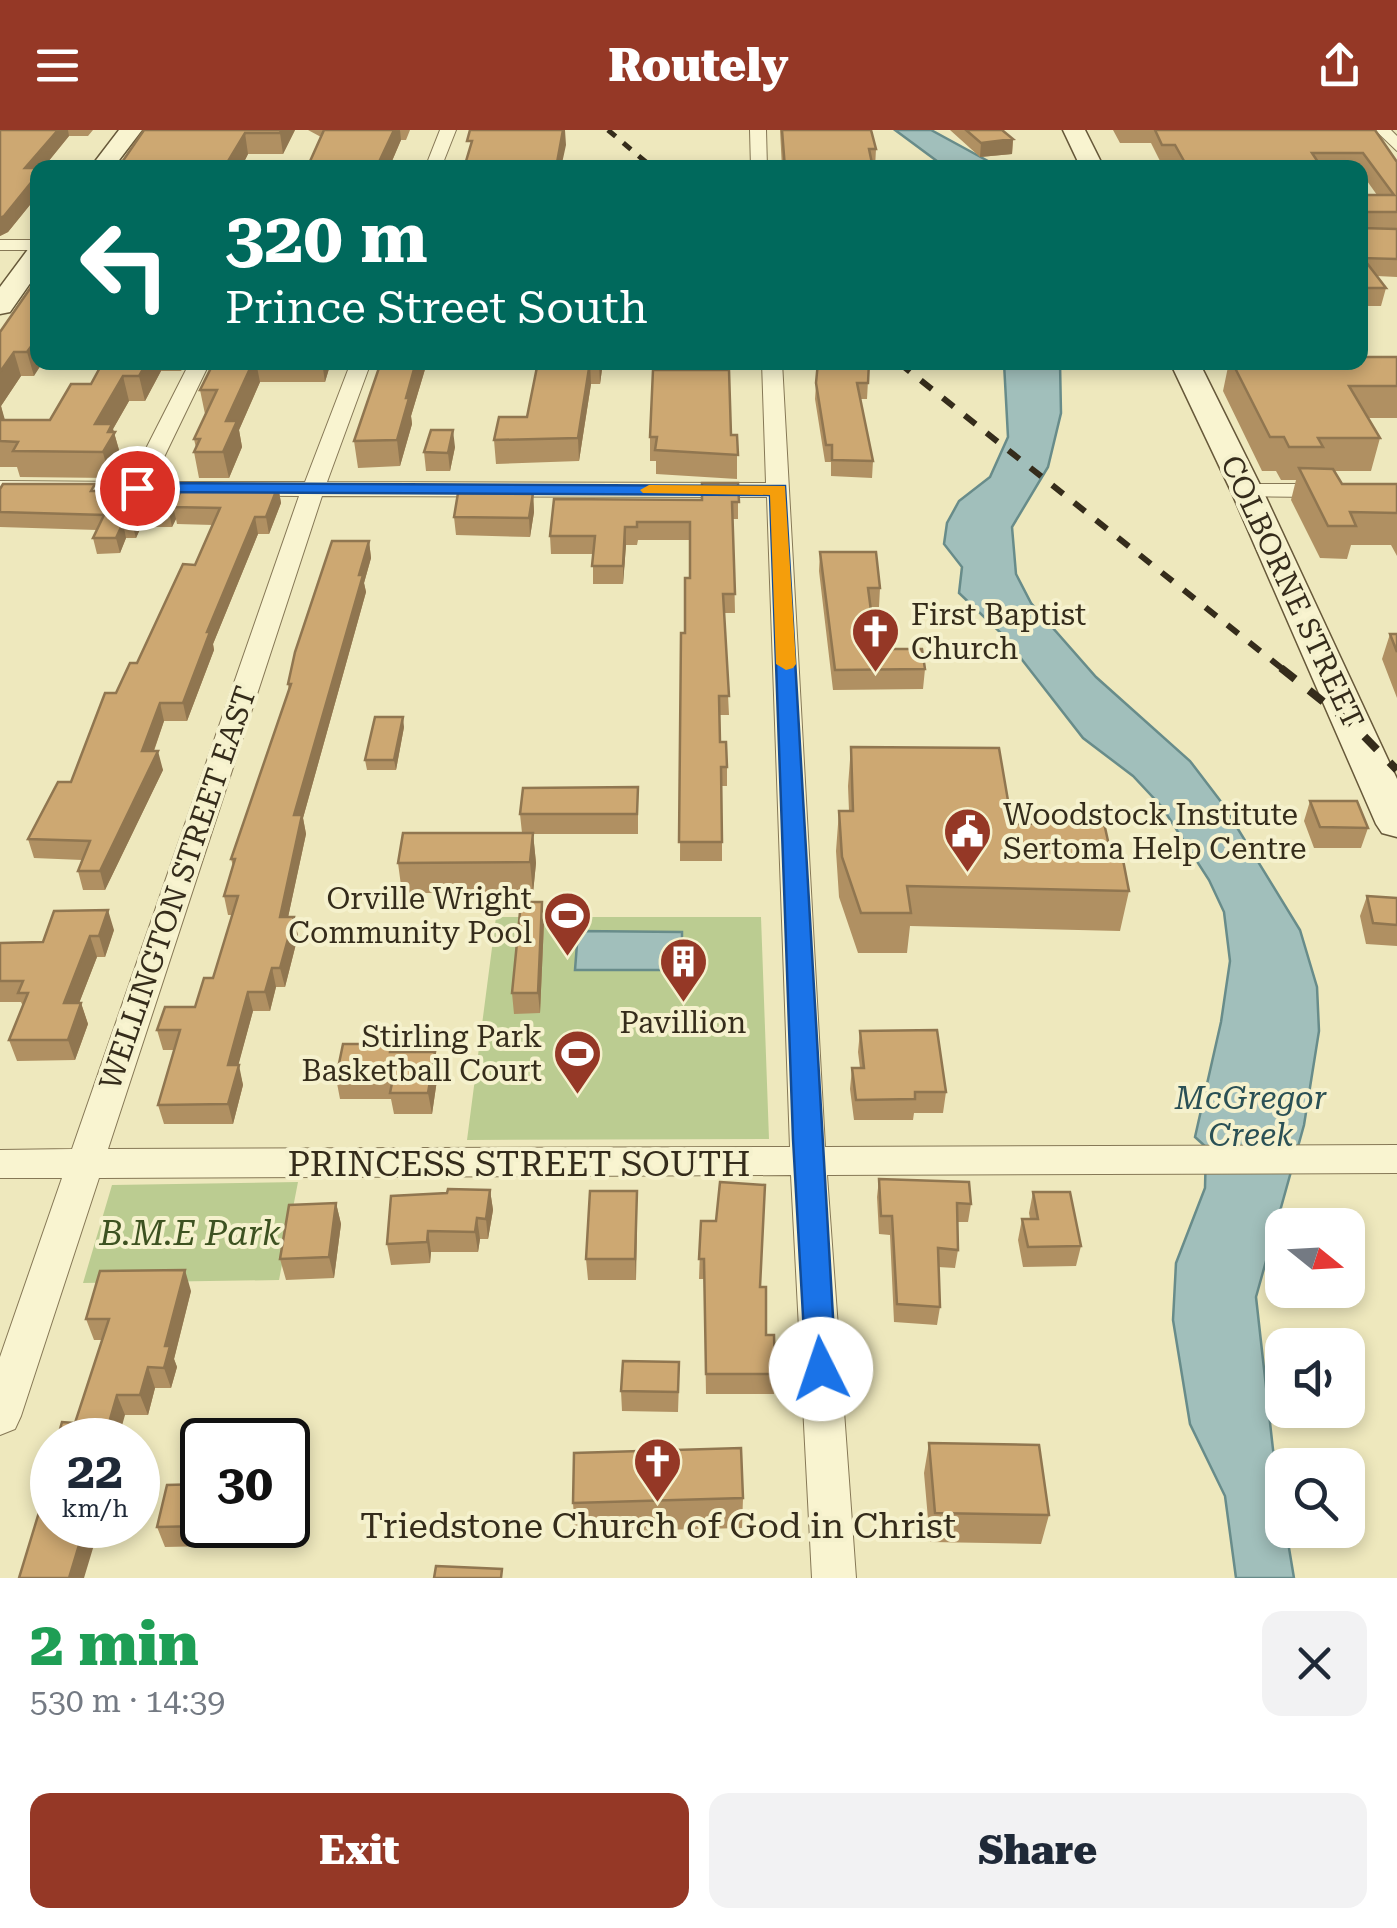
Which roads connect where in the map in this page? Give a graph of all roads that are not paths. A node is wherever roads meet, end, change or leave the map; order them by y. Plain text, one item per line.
1 (131, 130) edge
2 (448, 130) edge
3 (758, 130) edge
4 (1074, 130) edge
5 (1383, 130) edge
6 (1397, 146) edge
7 (108, 160) edge
8 (436, 160) edge
9 (759, 160) edge
10 (1089, 160) edge
11 (0, 245) edge
12 (30, 245) edge
13 (30, 264) edge
14 (0, 306) edge
15 (196, 370) edge
16 (358, 370) edge
17 (772, 370) edge
18 (1188, 370) edge
19 (0, 488) edge
20 (137, 488) junction
21 (314, 489) junction
22 (778, 490) junction
23 (1247, 491) junction
24 (1397, 491) edge
25 (1397, 824) edge
26 (1397, 1159) edge
27 (808, 1163) junction
28 (0, 1164) edge
29 (86, 1164) junction
30 (0, 1416) edge
31 (834, 1578) edge

1 - 7 street
2 - 8 street
3 - 9 street
4 - 10 street
5 - 6 street
11 - 12 street
13 - 14 street
15 - 20 street
16 - 21 street, WELLINGTON STREET EAST
17 - 22 street
18 - 23 street, COLBORNE STREET
19 - 20 street
20 - 21 street
21 - 22 street
21 - 29 street, WELLINGTON STREET EAST
22 - 27 street
23 - 24 street
23 - 25 street, COLBORNE STREET
26 - 27 street, PRINCESS STREET SOUTH
27 - 29 street, PRINCESS STREET SOUTH
27 - 31 street
28 - 29 street, PRINCESS STREET SOUTH
29 - 30 street, WELLINGTON STREET EAST

